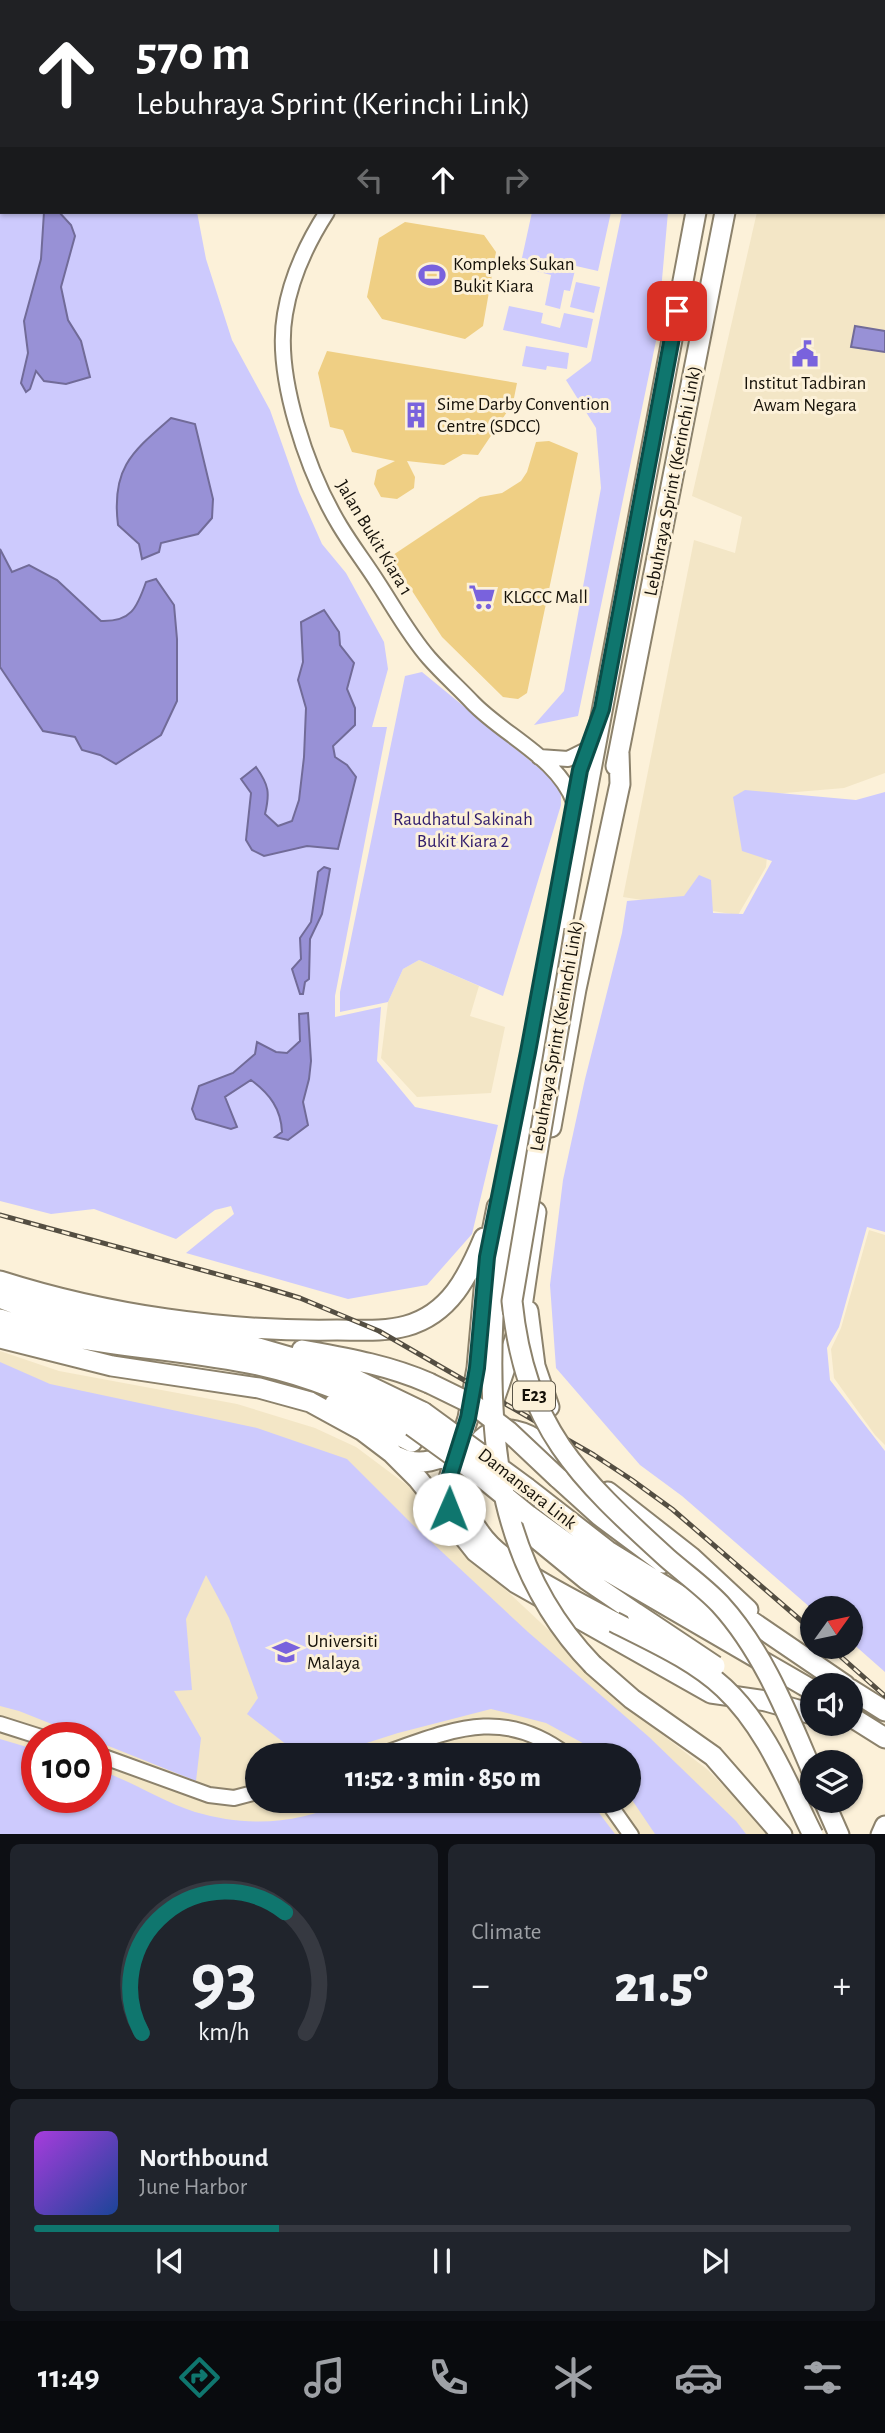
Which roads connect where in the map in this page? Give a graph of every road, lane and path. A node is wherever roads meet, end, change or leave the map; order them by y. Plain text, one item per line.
1 (326, 214) edge
2 (687, 214) edge
3 (696, 214) edge
4 (725, 214) edge
5 (731, 214) edge
6 (714, 270) junction
7 (682, 284) junction
8 (602, 709) junction
9 (586, 750) junction
10 (619, 753) junction
11 (538, 757) junction
12 (574, 802) junction
13 (568, 927) junction
14 (497, 1207) junction
15 (0, 1281) edge
16 (526, 1284) junction
17 (0, 1298) edge
18 (480, 1314) junction
19 (8, 1321) edge
20 (519, 1327) junction
21 (0, 1338) edge
22 (252, 1346) junction
23 (94, 1360) junction
24 (149, 1362) junction
25 (416, 1427) junction
26 (457, 1449) junction
27 (392, 1453) junction
28 (476, 1552) junction
29 (719, 1603) junction
30 (778, 1641) junction
31 (809, 1673) edge
32 (827, 1673) edge
33 (800, 1683) edge
34 (863, 1698) edge
35 (863, 1704) edge
36 (800, 1711) edge
37 (885, 1713) edge
38 (0, 1724) edge
39 (863, 1725) edge
40 (21, 1731) edge
41 (863, 1731) edge
42 (882, 1737) edge
43 (416, 1743) edge
44 (549, 1743) edge
45 (803, 1750) edge
46 (112, 1760) edge
47 (245, 1795) edge
48 (615, 1813) edge
49 (829, 1813) edge
50 (630, 1834) edge
51 (781, 1834) edge
52 (812, 1834) edge
53 (819, 1834) edge
54 (839, 1834) edge

1 - 11 street, Jalan Bukit Kiara 1
2 - 7 highway
3 - 7 highway, Lebuhraya Sprint (Kerinchi Link) / E23
4 - 6 highway, Lebuhraya Sprint (Kerinchi Link) / E23
5 - 6 highway
6 - 10 highway, Lebuhraya Sprint (Kerinchi Link) / E23
7 - 8 highway, Lebuhraya Sprint (Kerinchi Link) / E23
8 - 9 highway
8 - 13 highway, Lebuhraya Sprint (Kerinchi Link) / E23
9 - 11 street
9 - 12 highway
10 - 13 highway, Lebuhraya Sprint (Kerinchi Link) / E23
10 - 16 highway
11 - 12 street, Jalan Bukit Kiara 1
12 - 14 highway
13 - 29 highway, Lebuhraya Sprint (Kerinchi Link) / E23, bridge
13 - 51 highway, Lebuhraya Sprint (Kerinchi Link) / E23, bridge
14 - 15 highway
14 - 18 highway
16 - 20 highway
16 - 30 highway
17 - 22 highway, Damansara Link
18 - 20 highway
18 - 26 highway
19 - 24 highway
19 - 25 highway, Damansara Link
20 - 26 highway
21 - 23 highway
22 - 25 highway, Damansara Link
22 - 29 highway, bridge
23 - 24 highway
23 - 27 highway
24 - 25 highway
25 - 31 highway, Damansara Link, bridge
25 - 33 highway, Damansara Link, bridge
25 - 53 highway, bridge
26 - 27 highway
26 - 28 highway
27 - 28 highway
28 - 36 highway
29 - 45 highway, Lebuhraya Sprint (Kerinchi Link) / E23, bridge
30 - 32 highway
30 - 52 highway, bridge
34 - 37 highway
35 - 37 highway
38 - 40 street
39 - 42 highway
41 - 42 highway
43 - 44 street
46 - 47 street
48 - 50 street
49 - 54 highway

